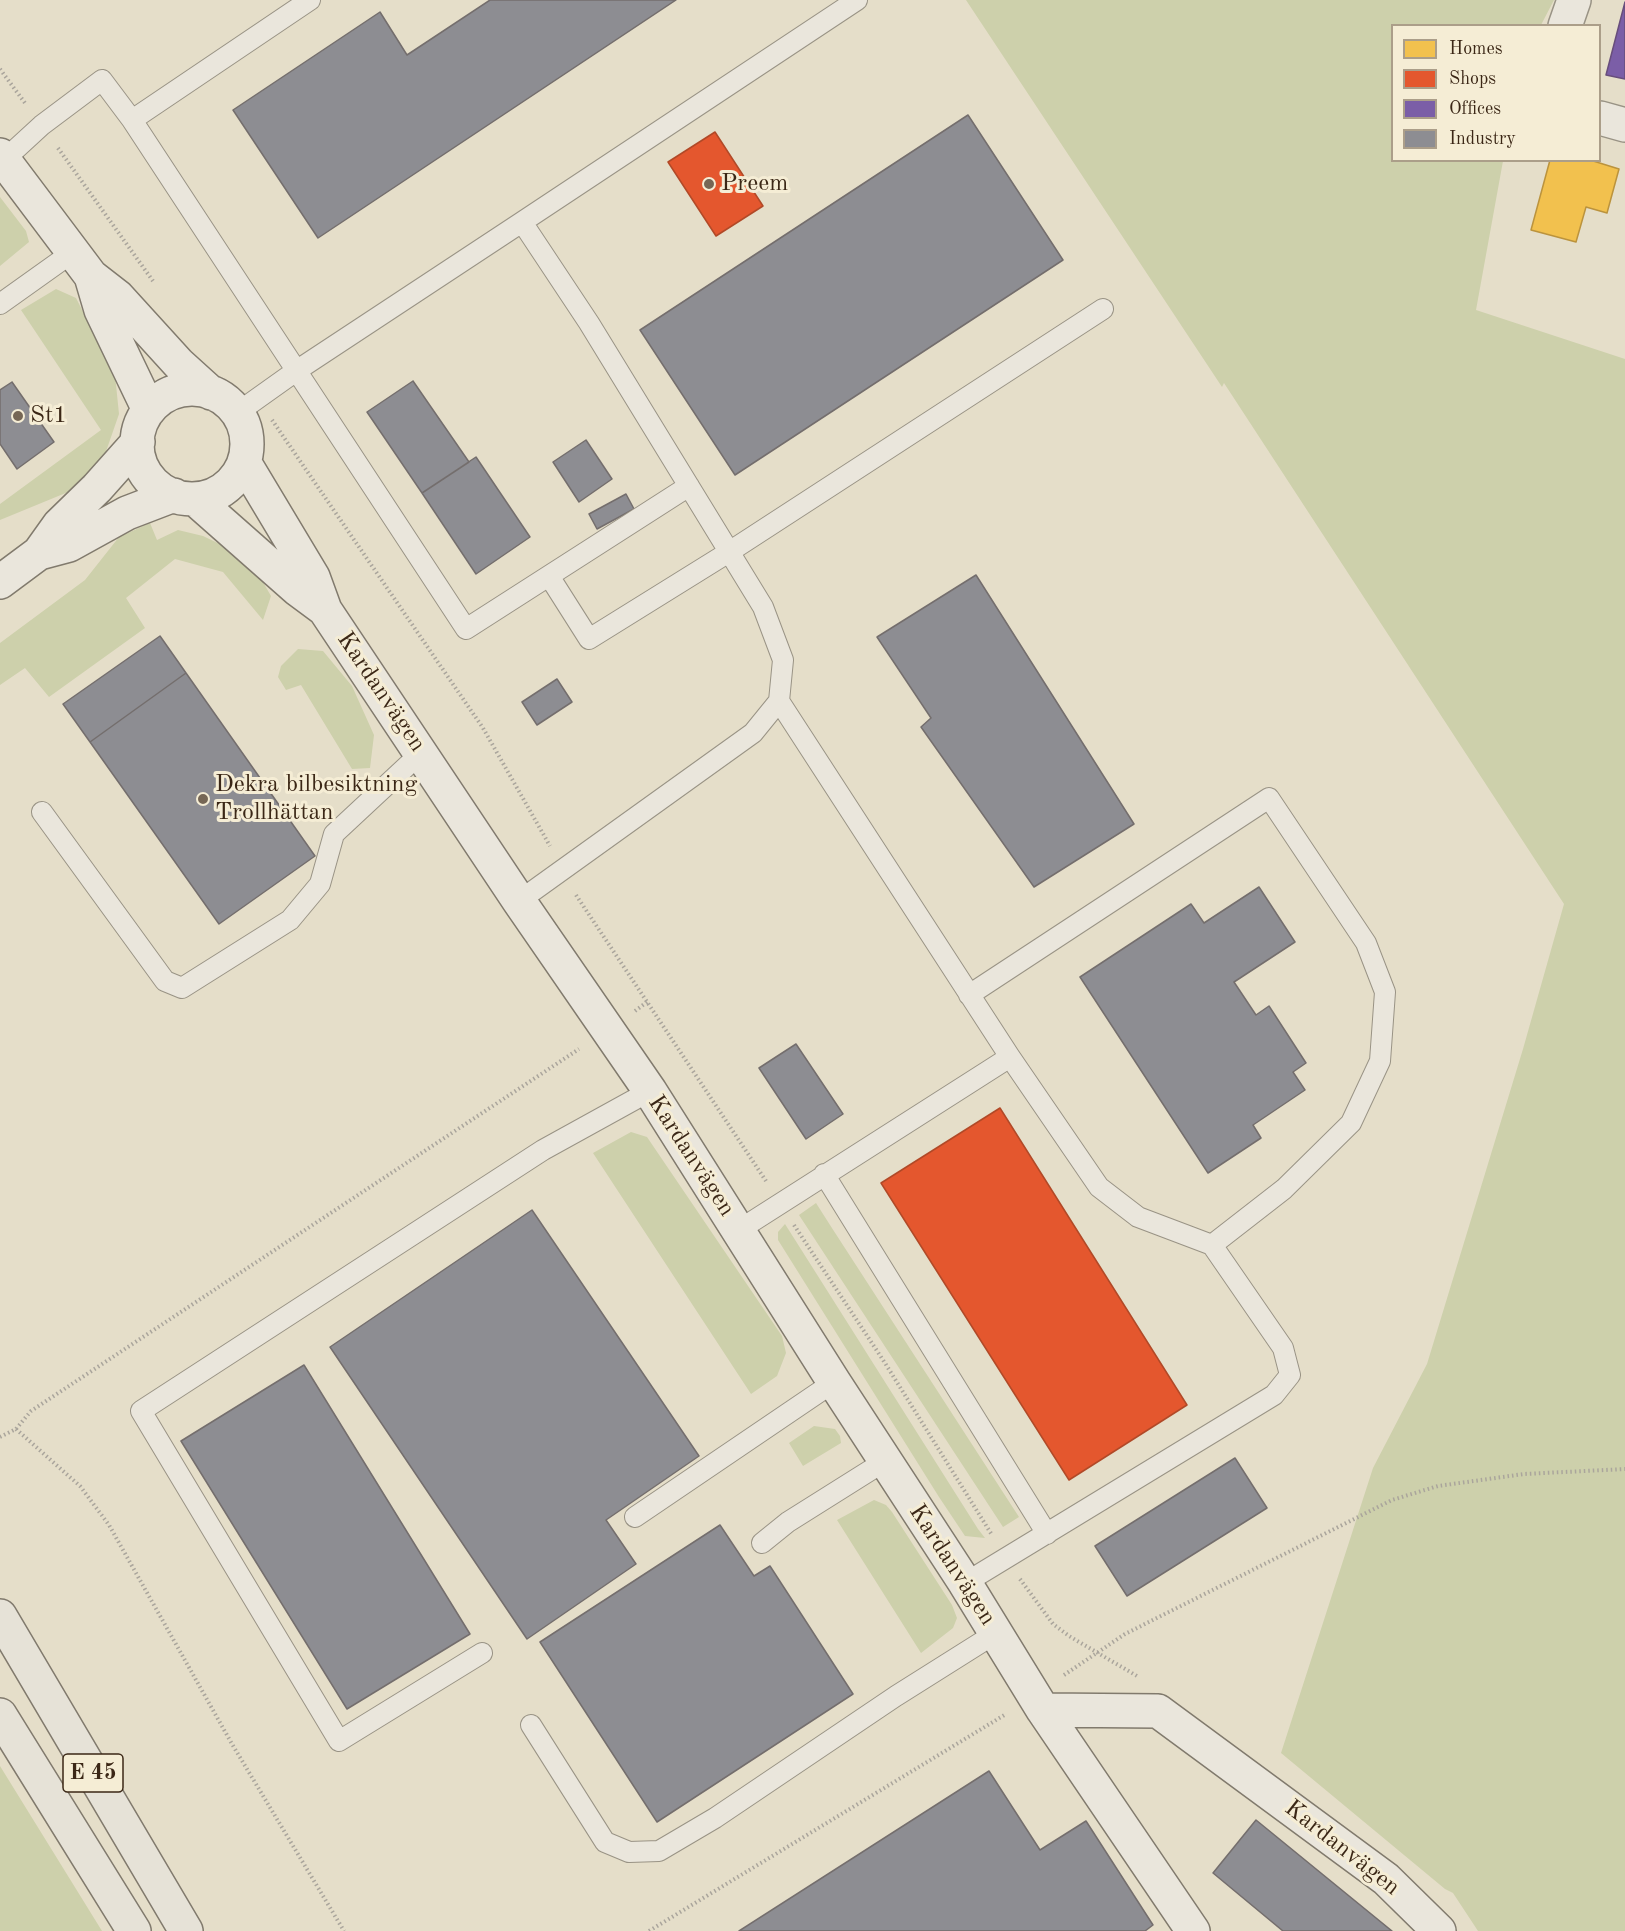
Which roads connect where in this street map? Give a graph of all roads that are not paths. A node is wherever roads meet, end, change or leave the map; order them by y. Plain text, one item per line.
1 (310, 0) edge
2 (857, 0) edge
3 (1574, 0) edge
4 (1566, 24) edge
5 (1601, 119) edge
6 (132, 120) junction
7 (1625, 125) edge
8 (2, 157) edge
9 (522, 222) junction
10 (82, 264) junction
11 (0, 304) edge
12 (1103, 309) dead end
13 (296, 370) junction
14 (211, 393) junction
15 (249, 406) junction
16 (149, 410) junction
17 (138, 442) junction
18 (244, 462) junction
19 (689, 486) junction
20 (184, 497) junction
21 (729, 552) junction
22 (39, 553) junction
23 (549, 576) junction
24 (0, 582) edge
25 (325, 610) junction
26 (779, 701) junction
27 (422, 752) junction
28 (42, 812) dead end
29 (519, 901) junction
30 (969, 995) junction
31 (1010, 1057) junction
32 (650, 1091) junction
33 (824, 1174) junction
34 (739, 1230) junction
35 (1212, 1245) junction
36 (834, 1382) junction
37 (885, 1461) junction
38 (635, 1517) dead end
39 (1047, 1534) junction
40 (762, 1543) dead end
41 (966, 1583) junction
42 (0, 1616) edge
43 (996, 1634) junction
44 (482, 1653) dead end
45 (1040, 1703) junction
46 (0, 1715) edge
47 (531, 1725) dead end
48 (134, 1931) edge
49 (186, 1931) edge
50 (1193, 1931) edge
51 (1439, 1931) edge

1 - 6 lane
2 - 9 lane
3 - 4 street
5 - 7 street
6 - 8 lane
6 - 13 lane
8 - 10 street
9 - 13 lane
9 - 19 lane
10 - 11 lane
10 - 14 street
10 - 16 street
12 - 21 lane
13 - 15 lane
13 - 23 lane
14 - 15 street
14 - 16 street
15 - 18 street
16 - 17 street
17 - 20 street
17 - 22 street
18 - 20 street
18 - 25 street, Kardanvägen
19 - 21 lane
19 - 23 lane
20 - 22 street
20 - 25 street, Kardanvägen
21 - 23 lane
21 - 26 lane
22 - 24 street
25 - 27 street, Kardanvägen
26 - 29 lane
26 - 30 lane
27 - 28 lane
27 - 29 street, Kardanvägen
29 - 32 street, Kardanvägen
30 - 31 lane
30 - 35 lane
31 - 33 lane
31 - 35 lane
32 - 34 street, Kardanvägen
32 - 44 lane
33 - 34 lane
33 - 39 lane
34 - 36 street, Kardanvägen
35 - 39 lane
36 - 37 street, Kardanvägen
36 - 38 lane
37 - 40 lane
37 - 41 street, Kardanvägen
39 - 41 lane
41 - 43 street, Kardanvägen
42 - 49 highway, E 45
43 - 45 street, Kardanvägen
43 - 47 lane
45 - 50 street, Kardanvägen
45 - 51 street, Kardanvägen
46 - 48 highway, E 45

